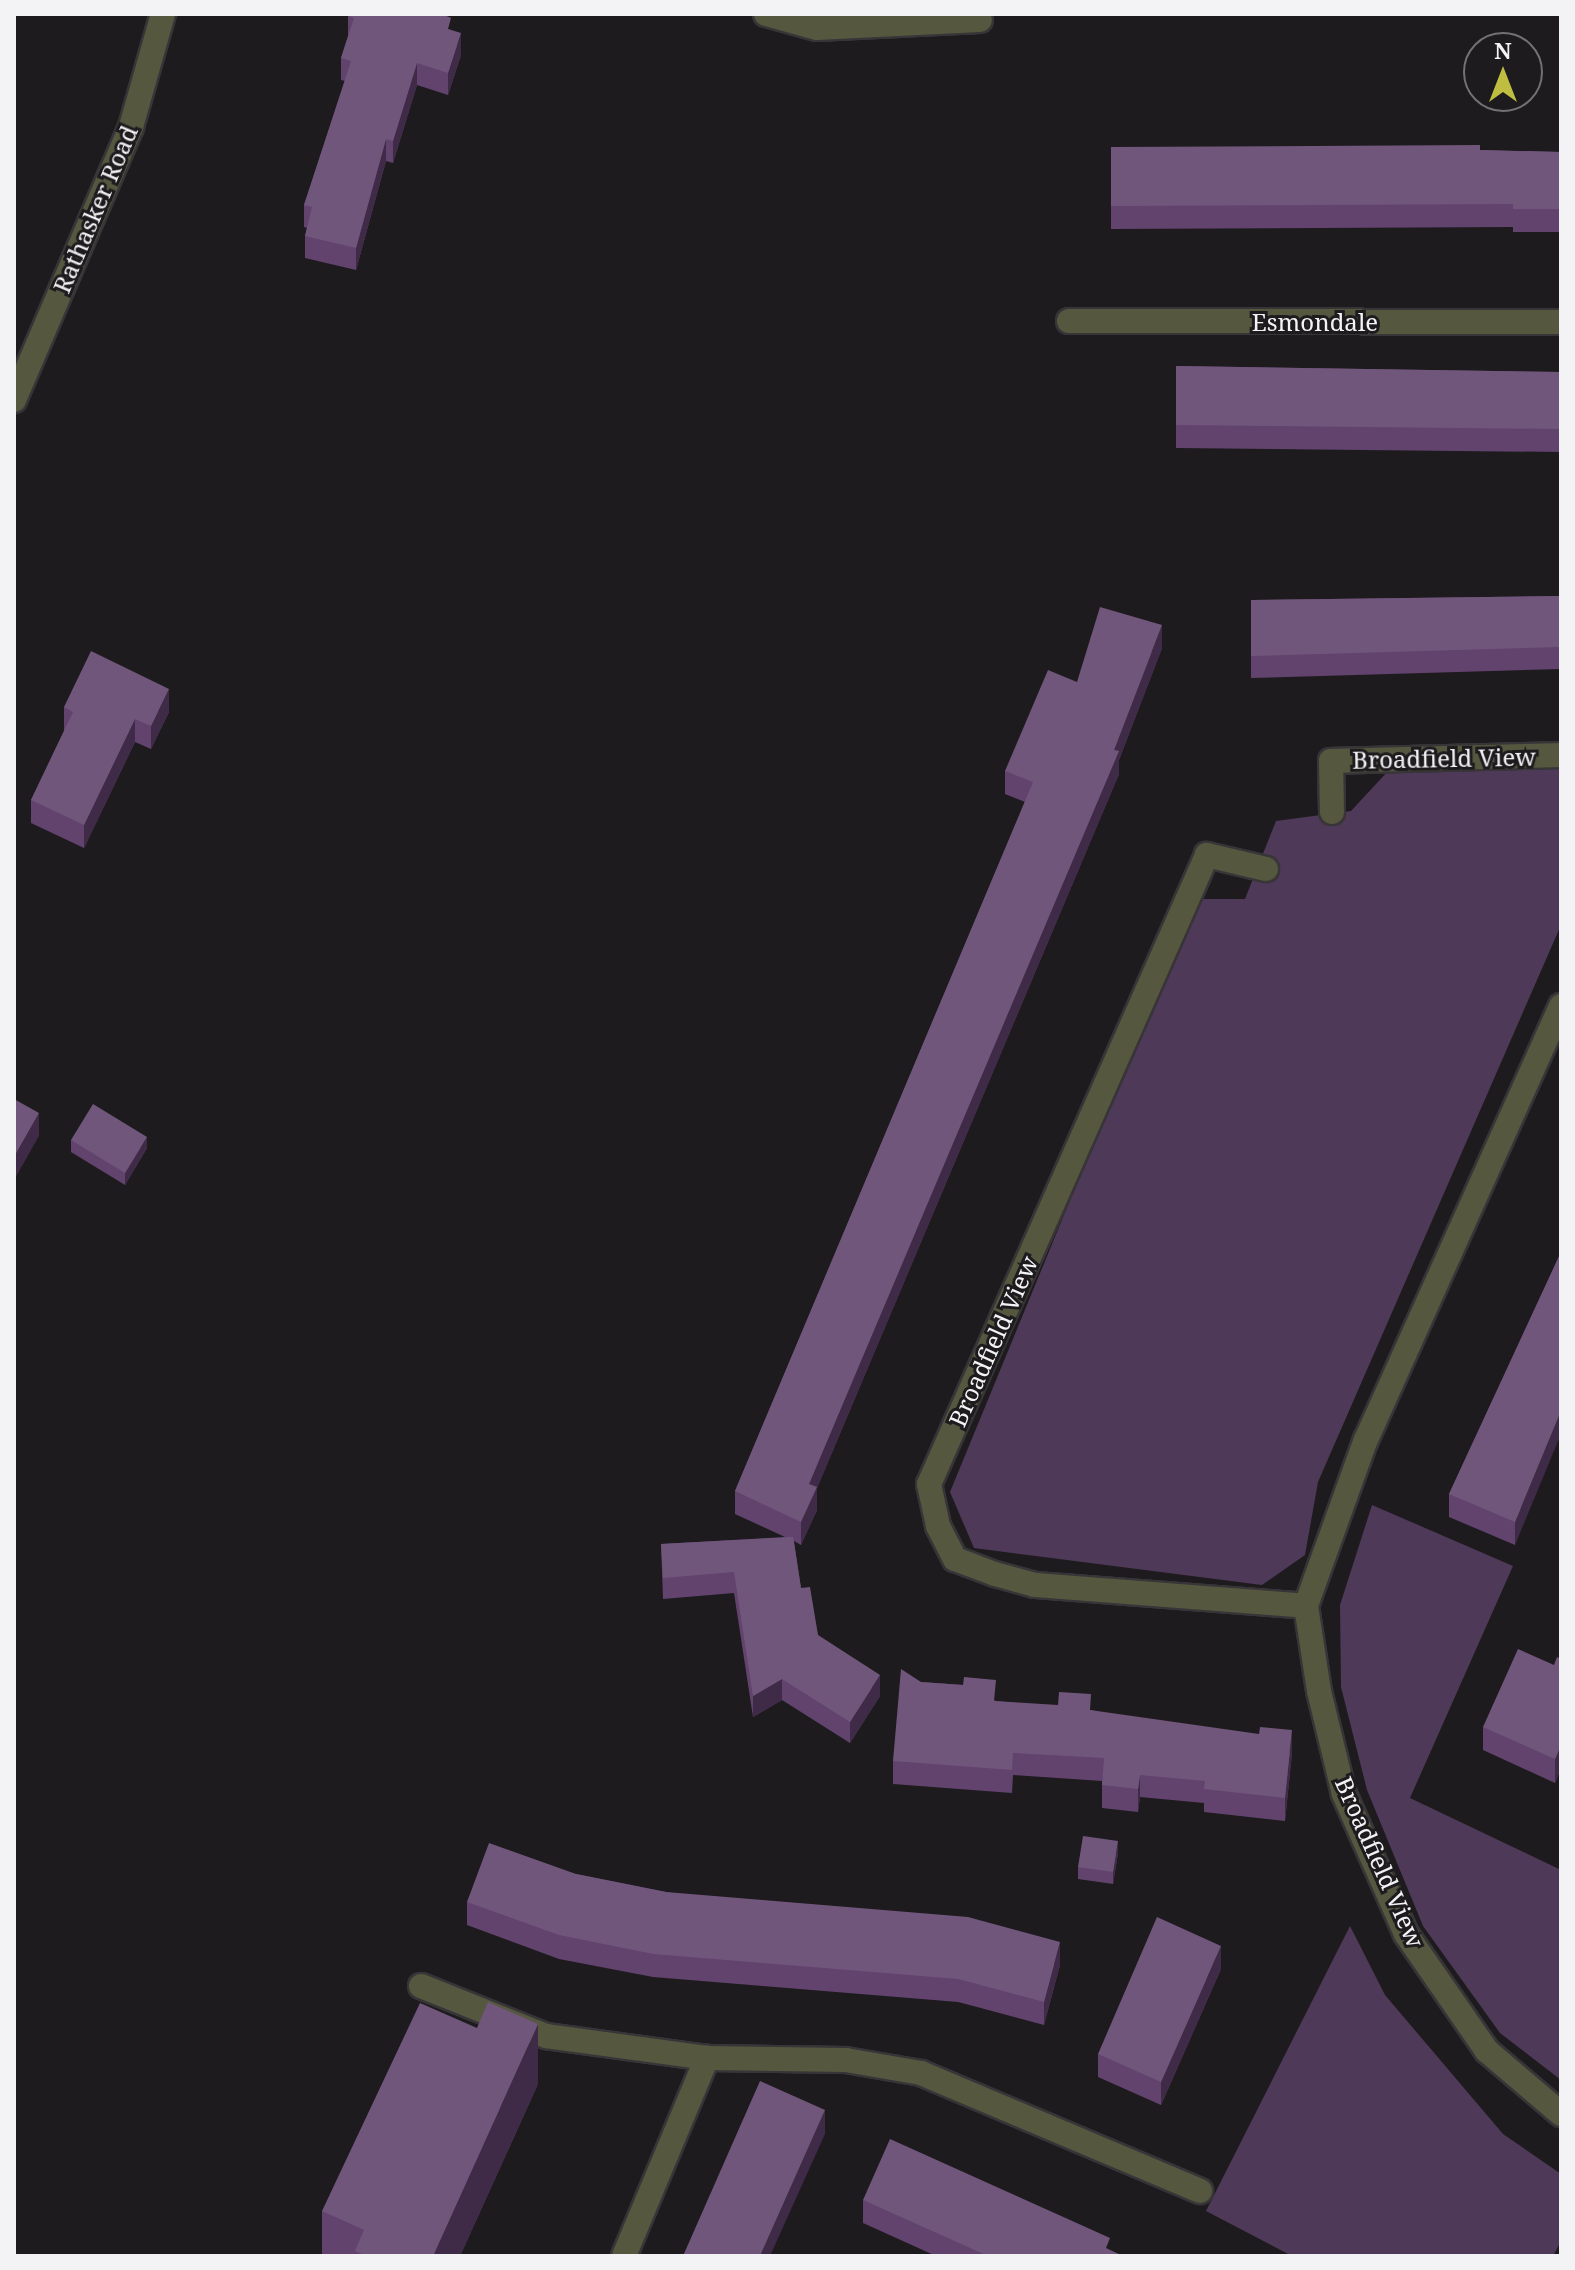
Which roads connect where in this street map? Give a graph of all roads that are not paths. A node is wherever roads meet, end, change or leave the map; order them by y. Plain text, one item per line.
1 (163, 14) edge
2 (771, 15) edge
3 (980, 20) dead end
4 (1069, 321) dead end
5 (1561, 322) edge
6 (14, 400) edge
7 (1561, 755) edge
8 (1332, 812) dead end
9 (1266, 869) dead end
10 (1561, 1006) edge
11 (1306, 1606) junction
12 (421, 1986) dead end
13 (707, 2058) junction
14 (1561, 2114) edge
15 (1200, 2191) dead end
16 (624, 2256) edge

1 - 6 street, Rathasker Road
2 - 3 street
4 - 5 street, Esmondale
7 - 8 street, Broadfield View
9 - 11 street, Broadfield View
10 - 11 street, Broadfield View
11 - 14 street, Broadfield View
12 - 13 street
13 - 15 street
13 - 16 street

